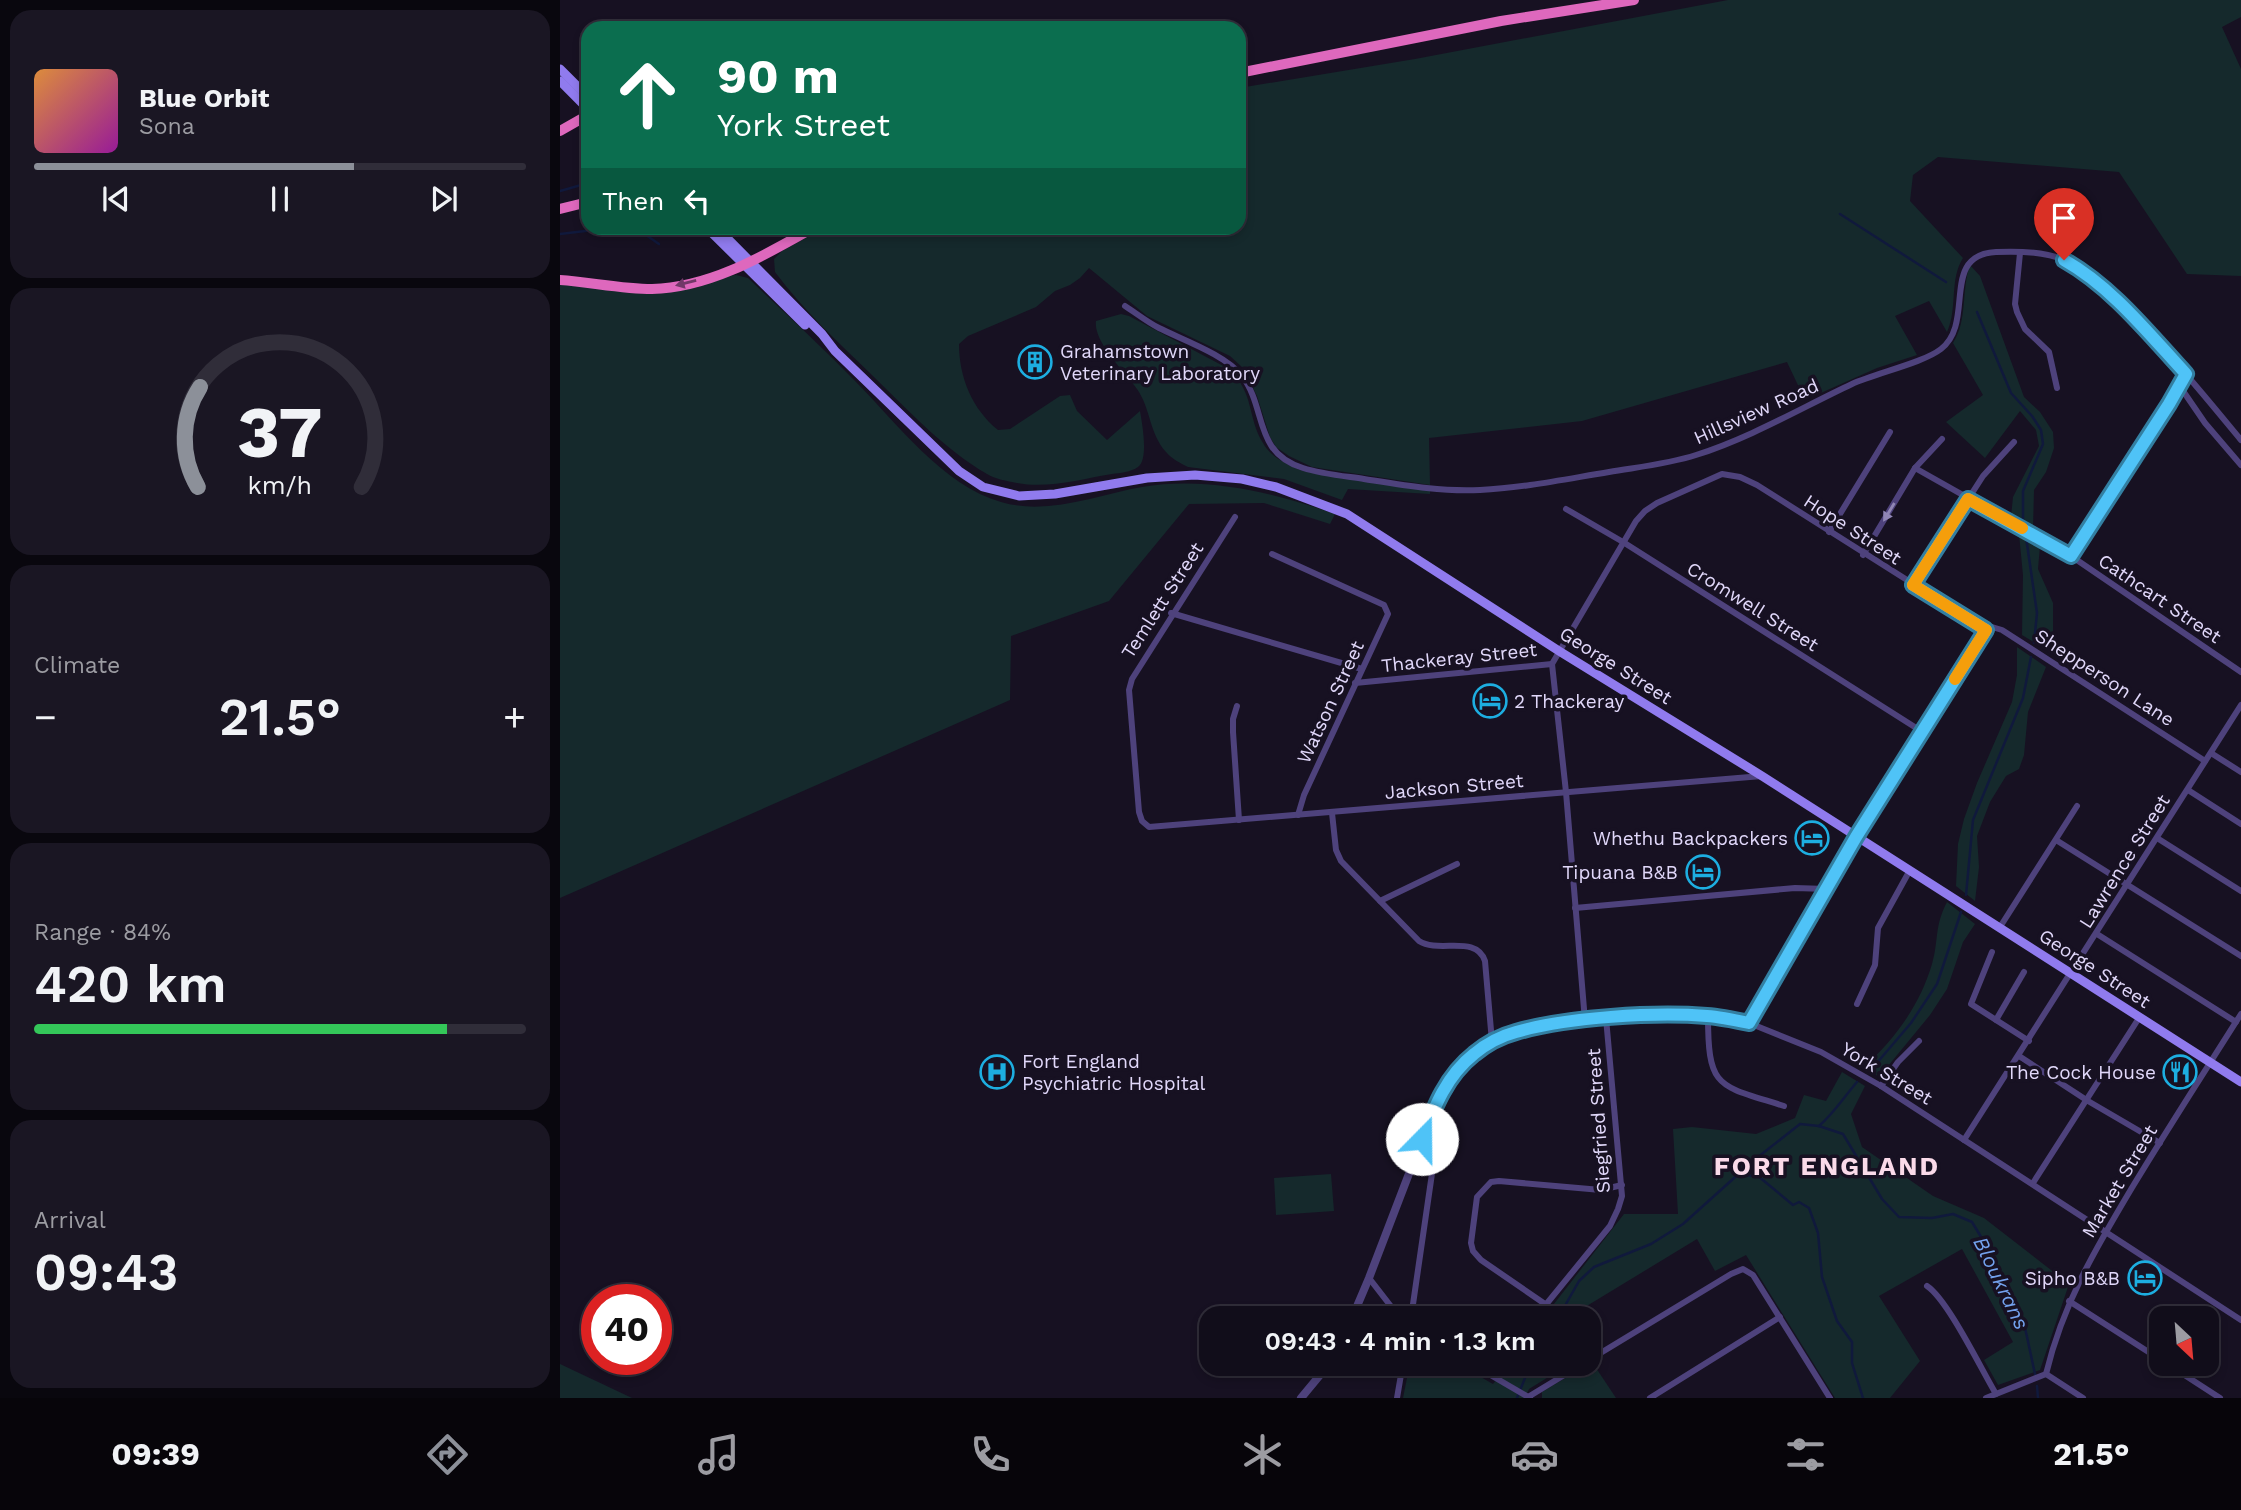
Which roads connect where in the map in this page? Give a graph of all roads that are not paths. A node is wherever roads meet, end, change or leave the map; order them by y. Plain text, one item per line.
1 (1634, 0) edge
2 (560, 69) edge
3 (1246, 73) edge
4 (560, 80) edge
5 (581, 90) edge
6 (581, 102) edge
7 (581, 119) edge
8 (560, 131) edge
9 (581, 204) edge
10 (560, 209) edge
11 (717, 235) edge
12 (721, 235) edge
13 (800, 235) edge
14 (724, 240) junction
15 (2020, 253) junction
16 (748, 264) junction
17 (560, 280) edge
18 (1125, 306) dead end
19 (2186, 374) junction
20 (2179, 385) junction
21 (2057, 388) dead end
22 (1890, 432) dead end
23 (1942, 439) dead end
24 (2241, 440) edge
25 (2014, 442) dead end
26 (2241, 465) edge
27 (1915, 468) junction
28 (1740, 477) joint
29 (1968, 499) junction
30 (1566, 509) dead end
31 (1235, 517) dead end
32 (1829, 532) junction
33 (1623, 542) junction
34 (1272, 554) dead end
35 (1863, 555) junction
36 (2071, 556) junction
37 (1913, 585) junction
38 (1171, 613) junction
39 (1986, 630) junction
40 (1559, 651) junction
41 (1552, 664) junction
42 (1362, 669) junction
43 (2241, 672) edge
44 (1355, 683) junction
45 (2241, 705) edge
46 (1237, 706) dead end
47 (1921, 731) junction
48 (2211, 752) junction
49 (2205, 761) junction
50 (2241, 772) edge
51 (1762, 776) junction
52 (2188, 790) junction
53 (1566, 792) junction
54 (2077, 806) dead end
55 (1332, 813) junction
56 (1298, 815) junction
57 (1239, 820) junction
58 (2241, 824) edge
59 (1149, 827) joint
60 (1856, 837) junction
61 (2157, 838) junction
62 (2056, 840) junction
63 (1457, 864) dead end
64 (1910, 870) junction
65 (2127, 886) junction
66 (1826, 889) junction
67 (2241, 891) edge
68 (1380, 901) junction
69 (1575, 908) junction
70 (2000, 928) junction
71 (2097, 934) junction
72 (1992, 952) dead end
73 (2241, 956) edge
74 (2024, 972) dead end
75 (2071, 974) junction
76 (1857, 1004) dead end
77 (2241, 1014) edge
78 (1708, 1016) junction
79 (2138, 1017) junction
80 (1606, 1018) junction
81 (1996, 1020) junction
82 (1585, 1021) junction
83 (2236, 1022) junction
84 (1749, 1023) junction
85 (1919, 1041) dead end
86 (2029, 1041) junction
87 (1492, 1042) junction
88 (2019, 1056) junction
89 (2210, 1062) junction
90 (2241, 1082) edge
91 (1881, 1086) junction
92 (2088, 1101) junction
93 (1784, 1106) dead end
94 (1430, 1117) junction
95 (1964, 1140) junction
96 (2160, 1143) junction
97 (2033, 1183) junction
98 (1622, 1185) junction
99 (2106, 1231) junction
100 (1369, 1278) junction
101 (1927, 1286) dead end
102 (2069, 1301) junction
103 (1545, 1304) joint
104 (1357, 1306) edge
105 (1391, 1306) edge
106 (1413, 1306) edge
107 (1780, 1317) junction
108 (2241, 1320) edge
109 (2149, 1352) edge
110 (1601, 1353) edge
111 (2046, 1374) junction
112 (1319, 1376) edge
113 (1401, 1376) edge
114 (1560, 1376) edge
115 (2186, 1376) edge
116 (1496, 1377) edge
117 (1996, 1394) junction
118 (1525, 1395) edge
119 (1301, 1398) edge
120 (1397, 1398) edge
121 (1650, 1398) edge
122 (1830, 1398) edge
123 (1986, 1398) edge
124 (2083, 1398) edge
125 (2220, 1398) edge

1 - 3 highway
2 - 5 main road
4 - 6 main road
7 - 8 highway
9 - 10 highway
11 - 14 main road
12 - 14 main road
13 - 16 highway
14 - 16 main road, George Street
15 - 18 street, Hillsview Road
15 - 19 street, Hillsview Road
15 - 21 street
16 -> 17 highway
16 - 40 main road, George Street
19 - 20 street
19 - 24 street, Hillsview Road
20 - 26 street
20 - 36 street
22 - 32 street
23 - 27 street
25 - 29 street
27 - 29 street, Cathcart Street
27 -> 35 street
28 - 32 street, Hope Street
28 - 33 street, Thackeray Street
29 - 36 street, Cathcart Street
29 - 37 street
30 - 33 street, Cromwell Street
31 - 38 street, Temlett Street
32 - 35 street, Hope Street
33 - 40 street, Thackeray Street
33 - 47 street, Cromwell Street
34 - 42 street, Watson Street
35 - 37 street, Hope Street
36 - 43 street, Cathcart Street
37 - 39 street, Hope Street
38 - 42 street
38 - 59 street, Temlett Street
39 - 47 street
39 - 49 street, Shepperson Lane
40 - 41 street, Thackeray Street
40 - 51 main road, George Street
41 - 44 street, Thackeray Street
41 - 53 street
42 - 44 street, Watson Street
44 - 56 street, Watson Street
45 - 48 street, Lawrence Street
46 - 57 street
47 - 60 street
48 - 49 street, Lawrence Street
48 - 50 street
49 - 52 street, Lawrence Street
51 - 53 street, Jackson Street
51 - 60 main road, George Street
52 - 58 street
52 - 61 street, Lawrence Street
53 - 55 street, Jackson Street
53 - 69 street
54 - 62 street
55 - 56 street, Jackson Street
55 - 68 street
56 - 57 street, Jackson Street
57 - 59 street, Jackson Street
60 - 64 main road, George Street
60 - 66 street
61 - 65 street, Lawrence Street
61 - 67 street
62 - 65 street
62 - 70 street
63 - 68 street
64 - 70 main road, George Street
64 - 76 street
65 - 71 street, Lawrence Street
65 - 73 street
66 - 69 street
66 - 84 street
68 - 87 street
69 - 82 street
70 - 75 main road, George Street
71 - 75 street, Lawrence Street
71 - 83 street
72 - 81 street
74 - 81 street
75 - 79 main road, George Street
75 - 86 street, Lawrence Street
77 - 83 street, Market Street
78 - 80 street, York Street
78 - 84 street, York Street
78 - 93 street
79 - 89 main road, George Street
79 - 92 street
80 - 82 street, York Street
80 - 98 street, Siegfried Street
81 - 86 street
82 - 87 street, York Street
83 - 89 street, Market Street
84 - 91 street, York Street
85 - 91 street
86 - 88 street, Lawrence Street
87 - 94 street, York Street
88 - 92 street
88 - 95 street, Lawrence Street
89 - 90 main road, George Street
89 - 96 street, Market Street
91 - 95 street, York Street
92 - 96 street
92 - 97 street
94 - 100 street, York Street
94 - 106 street
95 - 97 street, York Street
96 - 99 street, Market Street
97 - 99 street, York Street
98 - 103 street, Siegfried Street
98 - 103 street
99 - 102 street, Market Street
99 - 108 street, York Street
100 - 104 street, York Street
100 - 105 street
101 - 117 street
102 - 109 street
102 - 111 street, Market Street
107 - 110 street
107 - 121 street
107 - 122 street
111 - 117 street
111 - 124 street
112 - 119 street
113 - 120 street
114 - 118 street
115 - 125 street
116 - 118 street
117 - 123 street

